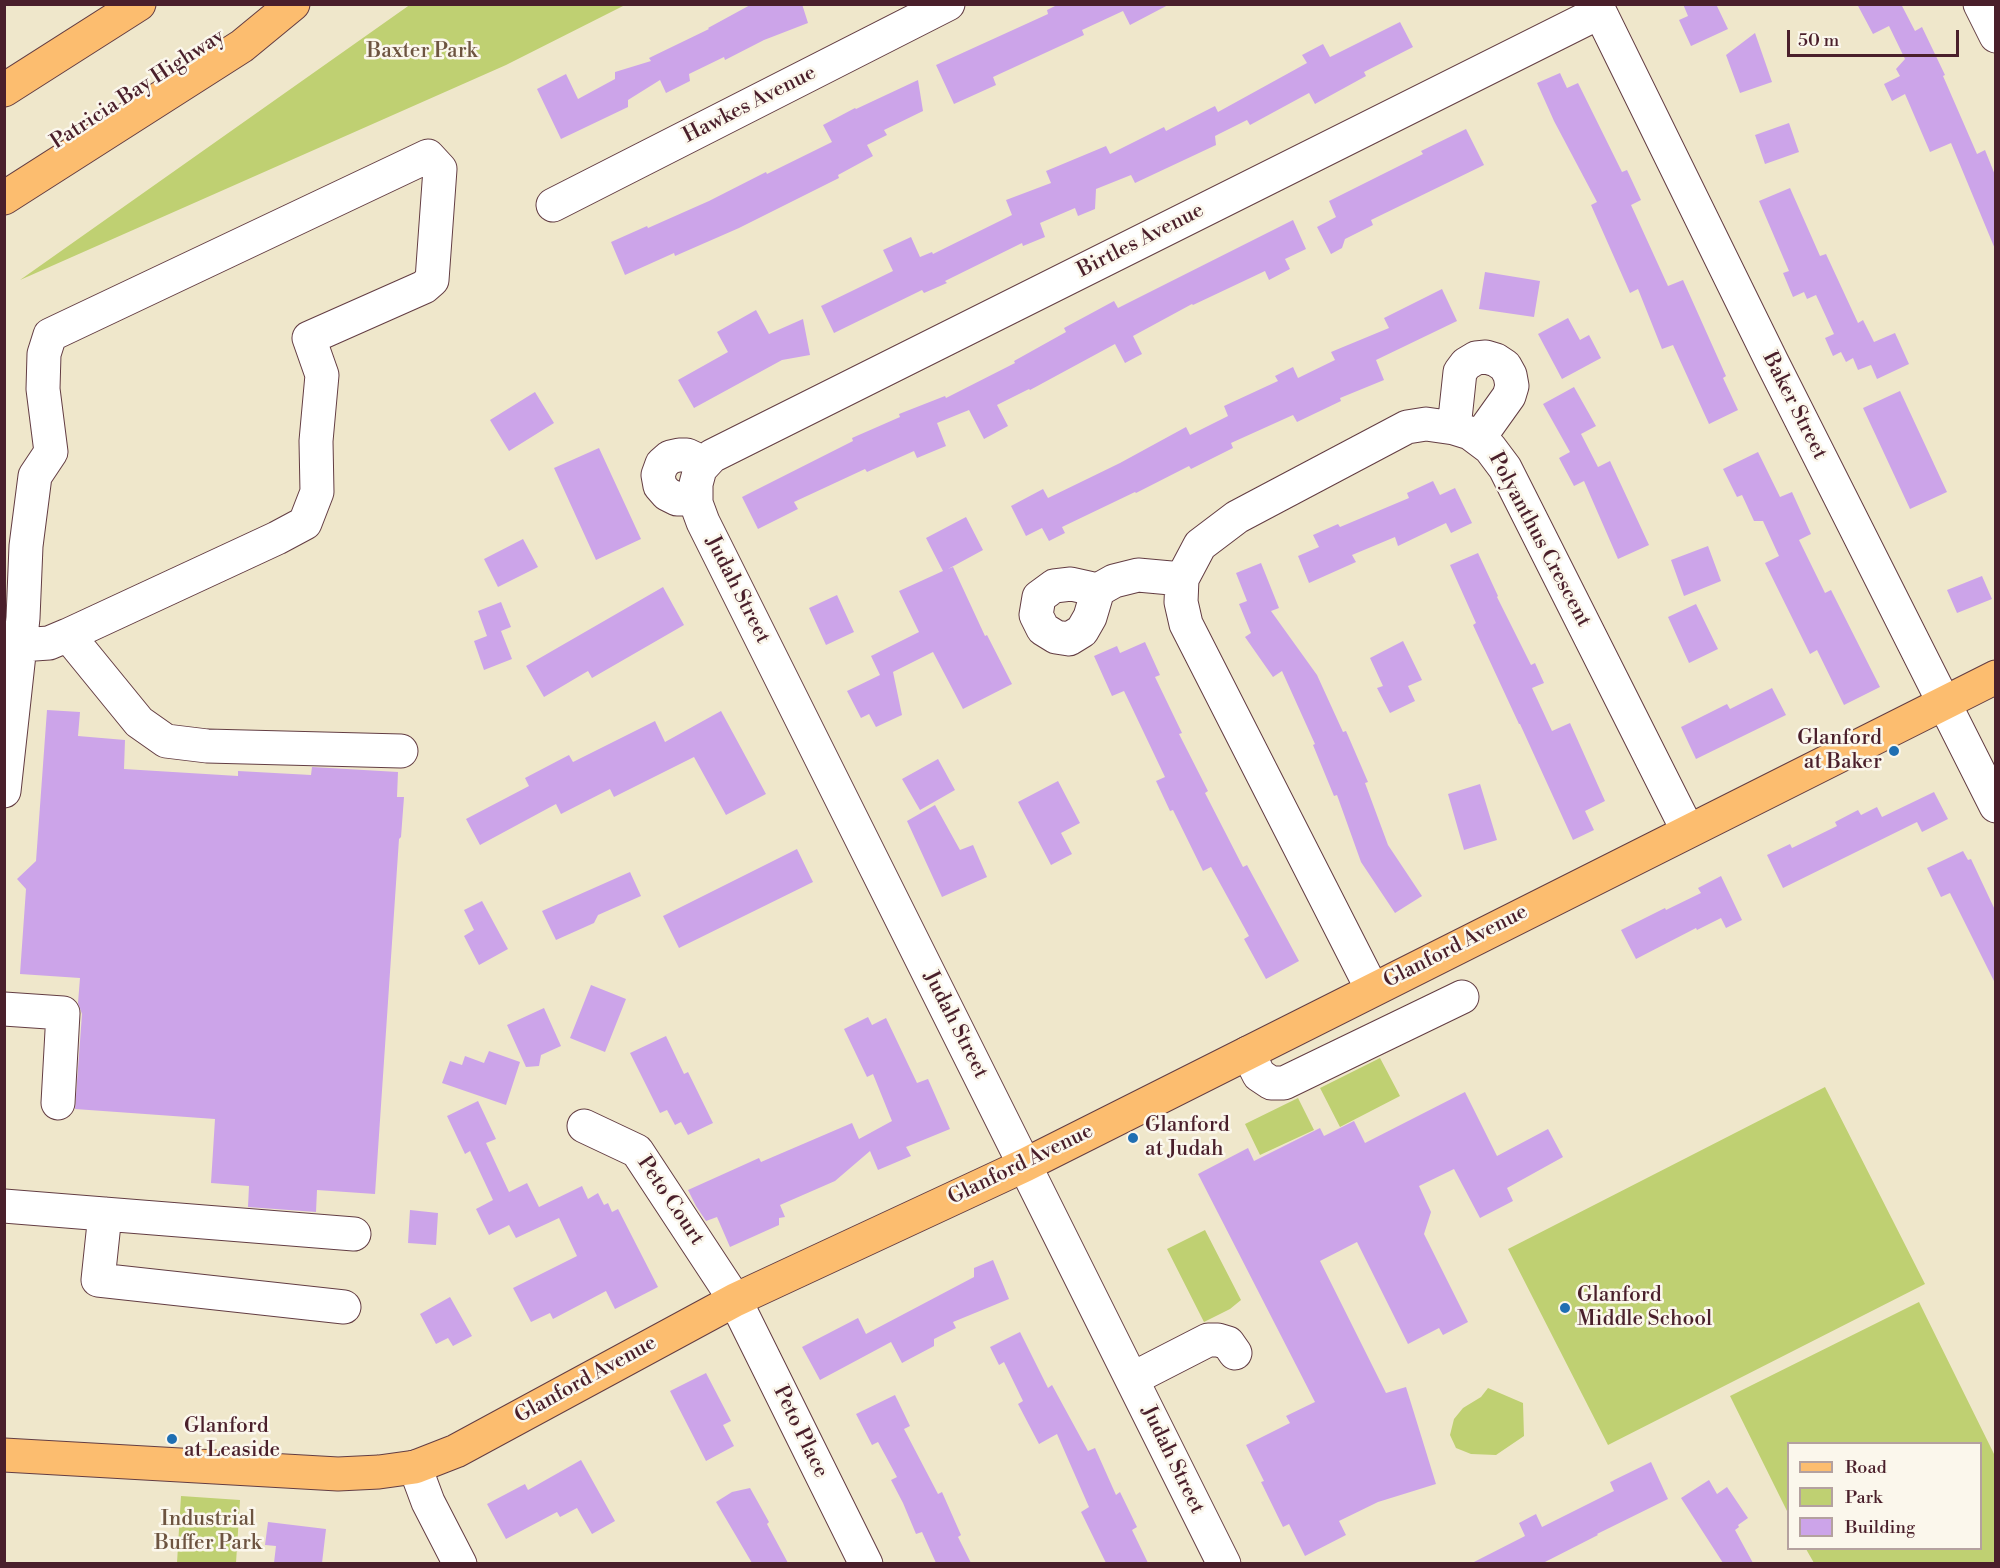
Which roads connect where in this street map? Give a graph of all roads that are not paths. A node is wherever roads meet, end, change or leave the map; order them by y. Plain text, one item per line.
1 (138, 4) edge
2 (271, 4) edge
3 (293, 4) edge
4 (948, 4) edge
5 (1980, 4) edge
6 (1598, 8) edge
7 (1995, 36) edge
8 (4, 90) edge
9 (4, 175) edge
10 (4, 198) edge
11 (553, 205) dead end
12 (699, 482) joint
13 (1182, 579) junction
14 (1098, 590) dead end
15 (68, 635) junction
16 (20, 645) junction
17 (1995, 677) edge
18 (1943, 703) junction
19 (401, 751) dead end
20 (4, 791) edge
21 (1995, 807) edge
22 (1688, 831) junction
23 (1445, 952) junction
24 (1372, 989) junction
25 (4, 1009) edge
26 (1248, 1053) junction
27 (58, 1103) dead end
28 (584, 1126) dead end
29 (1025, 1165) junction
30 (4, 1206) edge
31 (105, 1214) junction
32 (354, 1234) dead end
33 (735, 1300) junction
34 (344, 1307) dead end
35 (1235, 1353) dead end
36 (1132, 1379) junction
37 (4, 1455) edge
38 (415, 1467) junction
39 (460, 1563) edge
40 (866, 1563) edge
41 (1224, 1563) edge

1 - 8 main road
2 - 9 main road, Patricia Bay Highway
3 - 10 main road
4 - 11 street, Hawkes Avenue
5 - 7 street
6 - 12 street, Birtles Avenue
6 - 18 street, Baker Street
12 - 29 street, Judah Street
13 - 14 street
13 - 22 street, Polyanthus Crescent
13 - 24 street, Polyanthus Crescent
15 - 16 street
15 - 16 street
15 - 19 street
16 - 20 street
17 - 18 main road, Glanford Avenue
18 - 21 street, Baker Street
18 - 22 main road, Glanford Avenue
22 - 23 main road, Glanford Avenue
23 - 24 main road, Glanford Avenue
23 - 26 street
24 - 26 main road, Glanford Avenue
25 - 27 street
26 - 29 main road, Glanford Avenue
28 - 33 street, Peto Court
29 - 33 main road, Glanford Avenue
29 - 36 street, Judah Street
30 - 31 street
31 - 32 street
31 - 34 street
33 - 38 main road, Glanford Avenue
33 - 40 street, Peto Place
35 - 36 street
36 - 41 street, Judah Street
37 - 38 main road, Glanford Avenue
38 - 39 street

